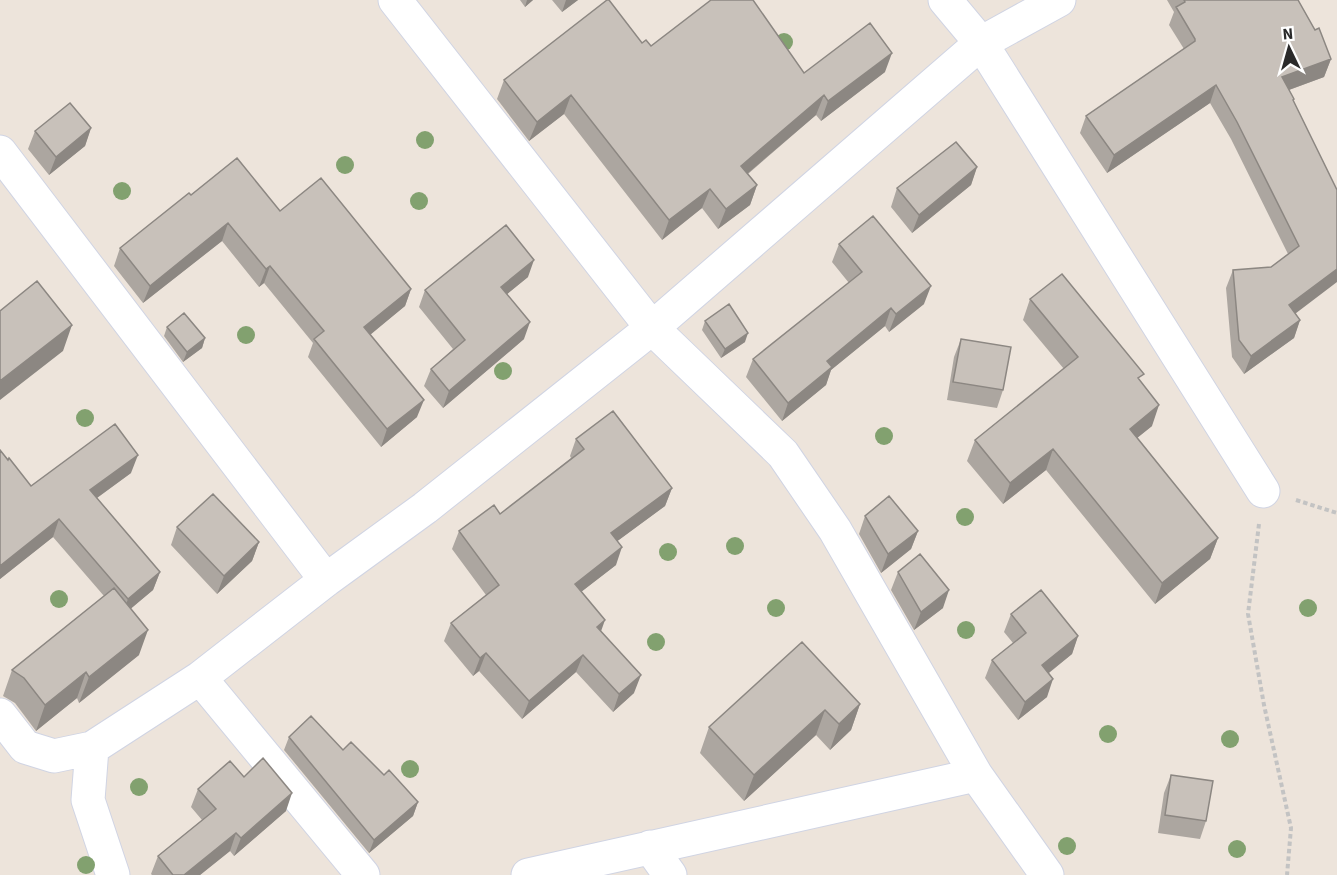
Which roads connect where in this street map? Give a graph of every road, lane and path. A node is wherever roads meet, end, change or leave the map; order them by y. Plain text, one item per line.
1 (395, 0) edge
2 (945, 0) edge
3 (1059, 0) edge
4 (981, 43) junction
5 (0, 152) edge
6 (652, 328) junction
7 (1263, 491) joint
8 (326, 580) junction
9 (200, 678) junction
10 (0, 715) edge
11 (92, 748) junction
12 (976, 775) junction
13 (650, 847) junction
14 (113, 875) edge
15 (363, 875) edge
16 (528, 875) edge
17 (670, 875) edge
18 (1047, 875) edge
19 (1287, 875) edge

1 - 6 street
2 - 4 street
3 - 4 street
4 - 6 street
4 - 7 street
5 - 8 street
6 - 8 street
6 - 12 street
7 - 19 path
8 - 9 street
9 - 11 street
9 - 15 street
10 - 11 street
11 - 14 street
12 - 13 street
12 - 18 street
13 - 16 street
13 - 17 street

